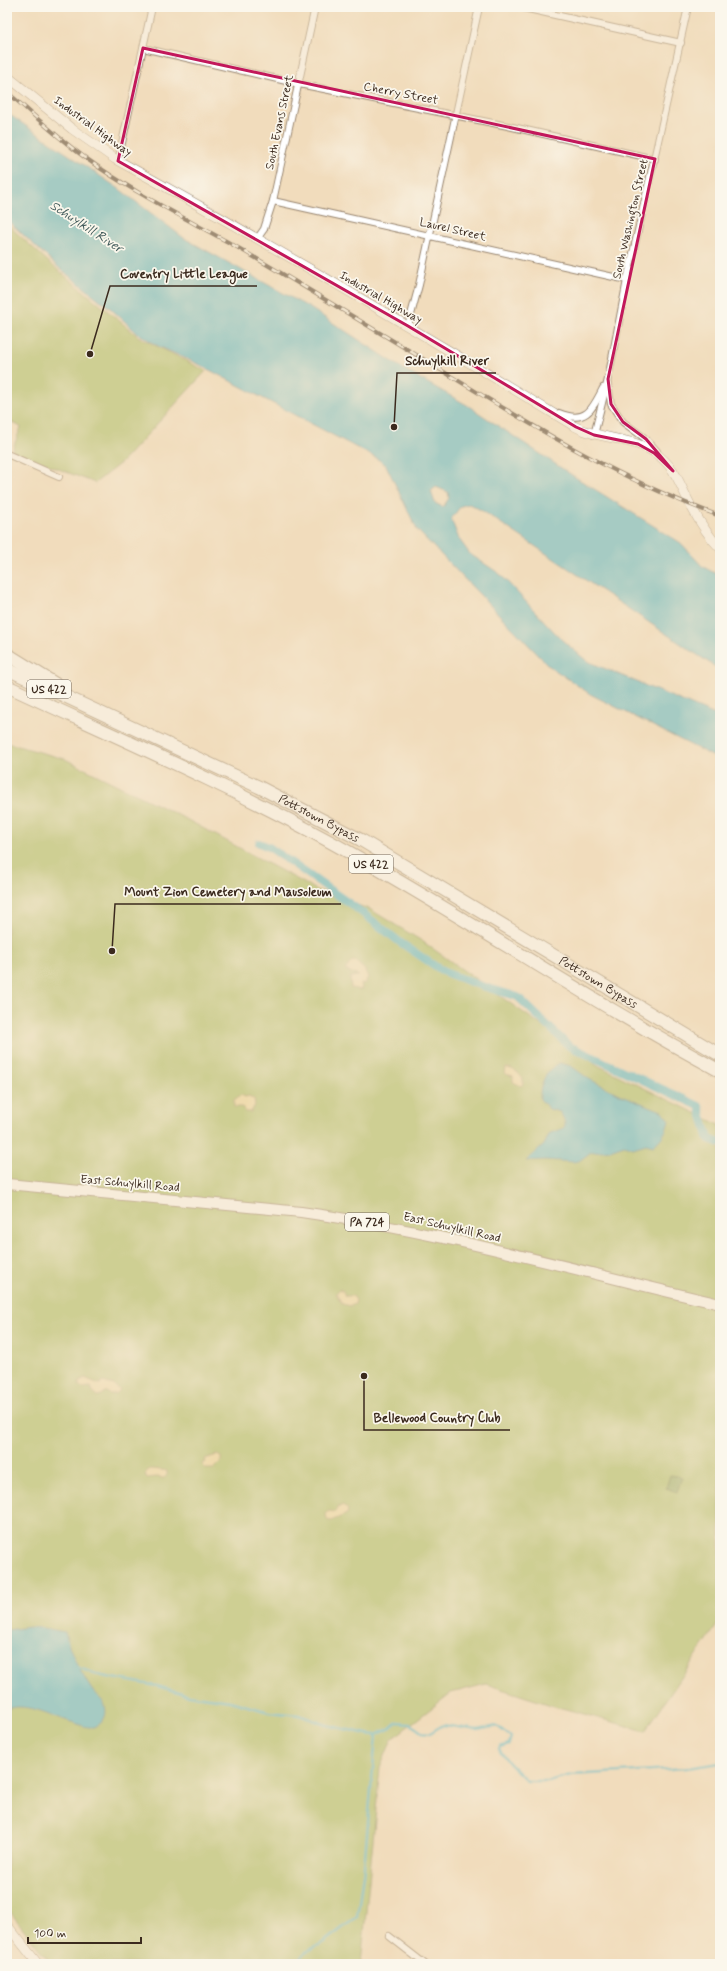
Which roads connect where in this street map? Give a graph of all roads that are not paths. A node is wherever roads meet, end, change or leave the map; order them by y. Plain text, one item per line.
1 (152, 7) edge
2 (315, 7) edge
3 (479, 7) edge
4 (519, 7) edge
5 (688, 7) edge
6 (681, 43) junction
7 (143, 48) junction
8 (7, 76) edge
9 (299, 84) junction
10 (455, 115) junction
11 (655, 159) junction
12 (118, 161) junction
13 (273, 201) junction
14 (429, 235) junction
15 (257, 239) junction
16 (627, 280) junction
17 (408, 326) junction
18 (608, 379) junction
19 (544, 406) junction
20 (594, 436) junction
21 (7, 454) edge
22 (673, 471) junction
23 (58, 477) dead end
24 (720, 548) edge
25 (7, 654) edge
26 (7, 670) edge
27 (7, 686) edge
28 (91, 708) junction
29 (720, 1055) edge
30 (720, 1071) edge
31 (7, 1184) edge
32 (720, 1304) edge
33 (7, 1925) edge
34 (389, 1936) dead end
35 (38, 1964) edge
36 (425, 1964) edge

1 - 7 street
2 - 9 street, South Evans Street
3 - 10 street
4 - 6 street
5 - 6 street, South Washington Street
6 - 11 street, South Washington Street
7 - 9 street, Cherry Street
7 - 12 street
8 - 12 street, Industrial Highway
9 - 10 street, Cherry Street
9 - 13 street, South Evans Street
10 - 11 street, Cherry Street
10 - 14 street
11 - 16 street, South Washington Street
12 - 15 street, Industrial Highway
13 - 14 street, Laurel Street
13 - 15 street, South Evans Street
14 - 16 street, Laurel Street
14 - 17 street
15 - 17 street, Industrial Highway
16 - 18 street, South Washington Street
17 - 19 street, Industrial Highway
18 - 19 street
18 - 20 street, South Washington Street
18 - 22 street
19 - 20 street, Industrial Highway
20 - 22 street, Industrial Highway
21 - 23 street
22 - 24 street, Industrial Highway
25 - 28 highway
26 - 28 highway, Pottstown Bypass / US 422
27 - 30 highway, Pottstown Bypass / US 422
28 - 29 highway, Pottstown Bypass / US 422
31 - 32 main road, East Schuylkill Road / PA 724
33 - 35 street
34 - 36 street

